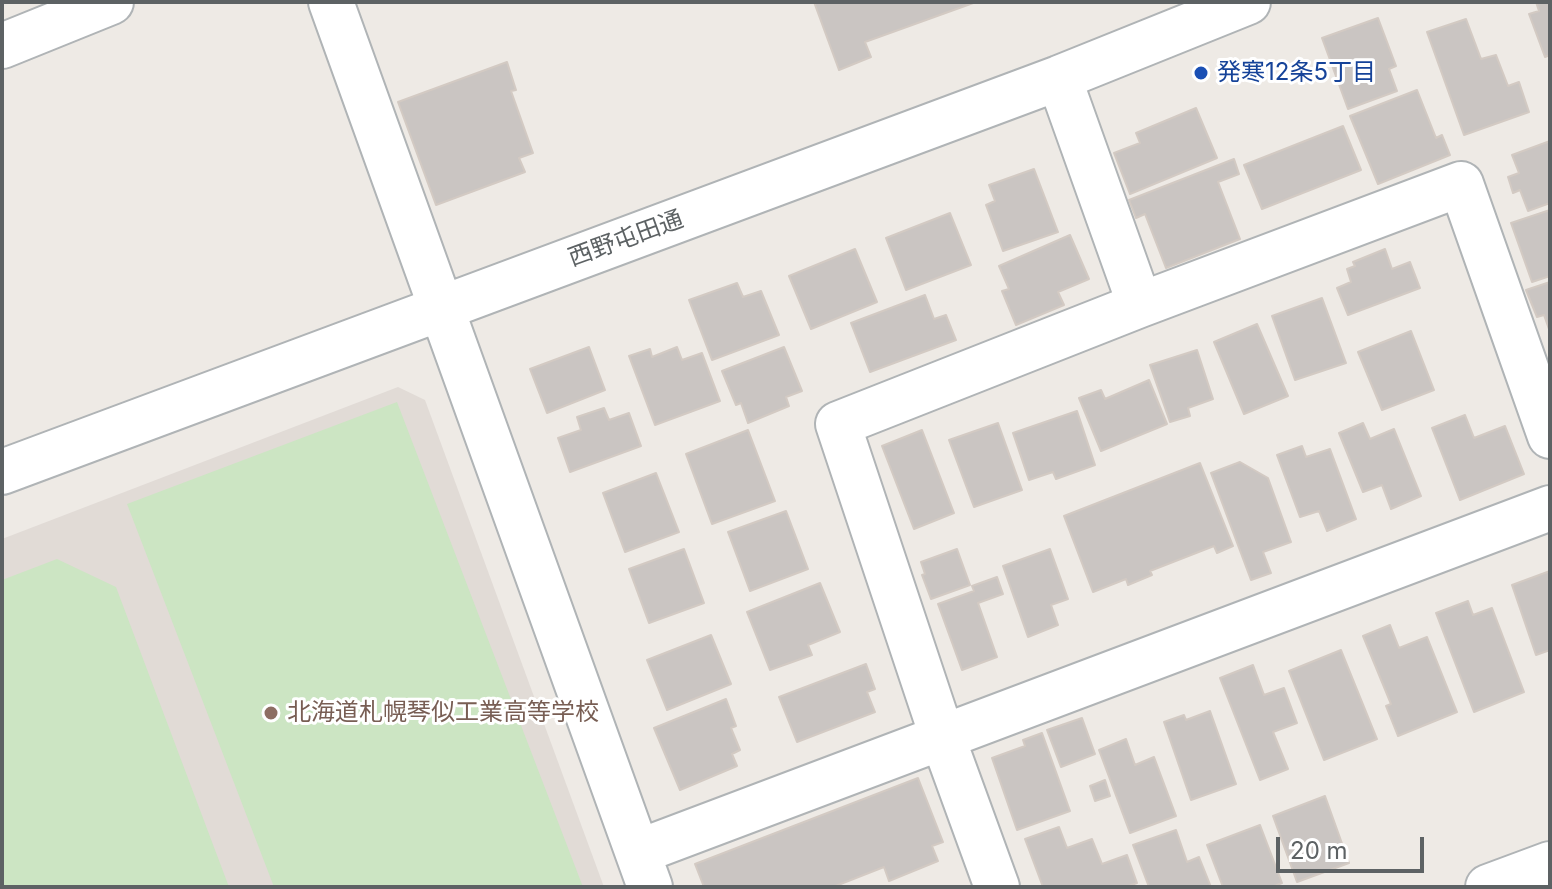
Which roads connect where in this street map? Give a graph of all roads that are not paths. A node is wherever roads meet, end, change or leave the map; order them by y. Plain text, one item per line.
1 (111, 2) edge
2 (331, 2) edge
3 (1248, 2) edge
4 (2, 46) edge
5 (1059, 78) junction
6 (1140, 305) junction
7 (443, 307) junction
8 (1550, 436) edge
9 (2, 472) edge
10 (1550, 508) edge
11 (942, 736) junction
12 (1550, 864) edge
13 (644, 870) edge
14 (997, 887) edge
15 (1488, 887) edge

1 - 4 street
2 - 7 street
3 - 5 street, 西野屯田通
5 - 6 street
5 - 7 street, 西野屯田通
6 - 8 street
6 - 11 street
7 - 9 street, 西野屯田通
7 - 13 street
10 - 11 street
11 - 13 street
11 - 14 street
12 - 15 street

